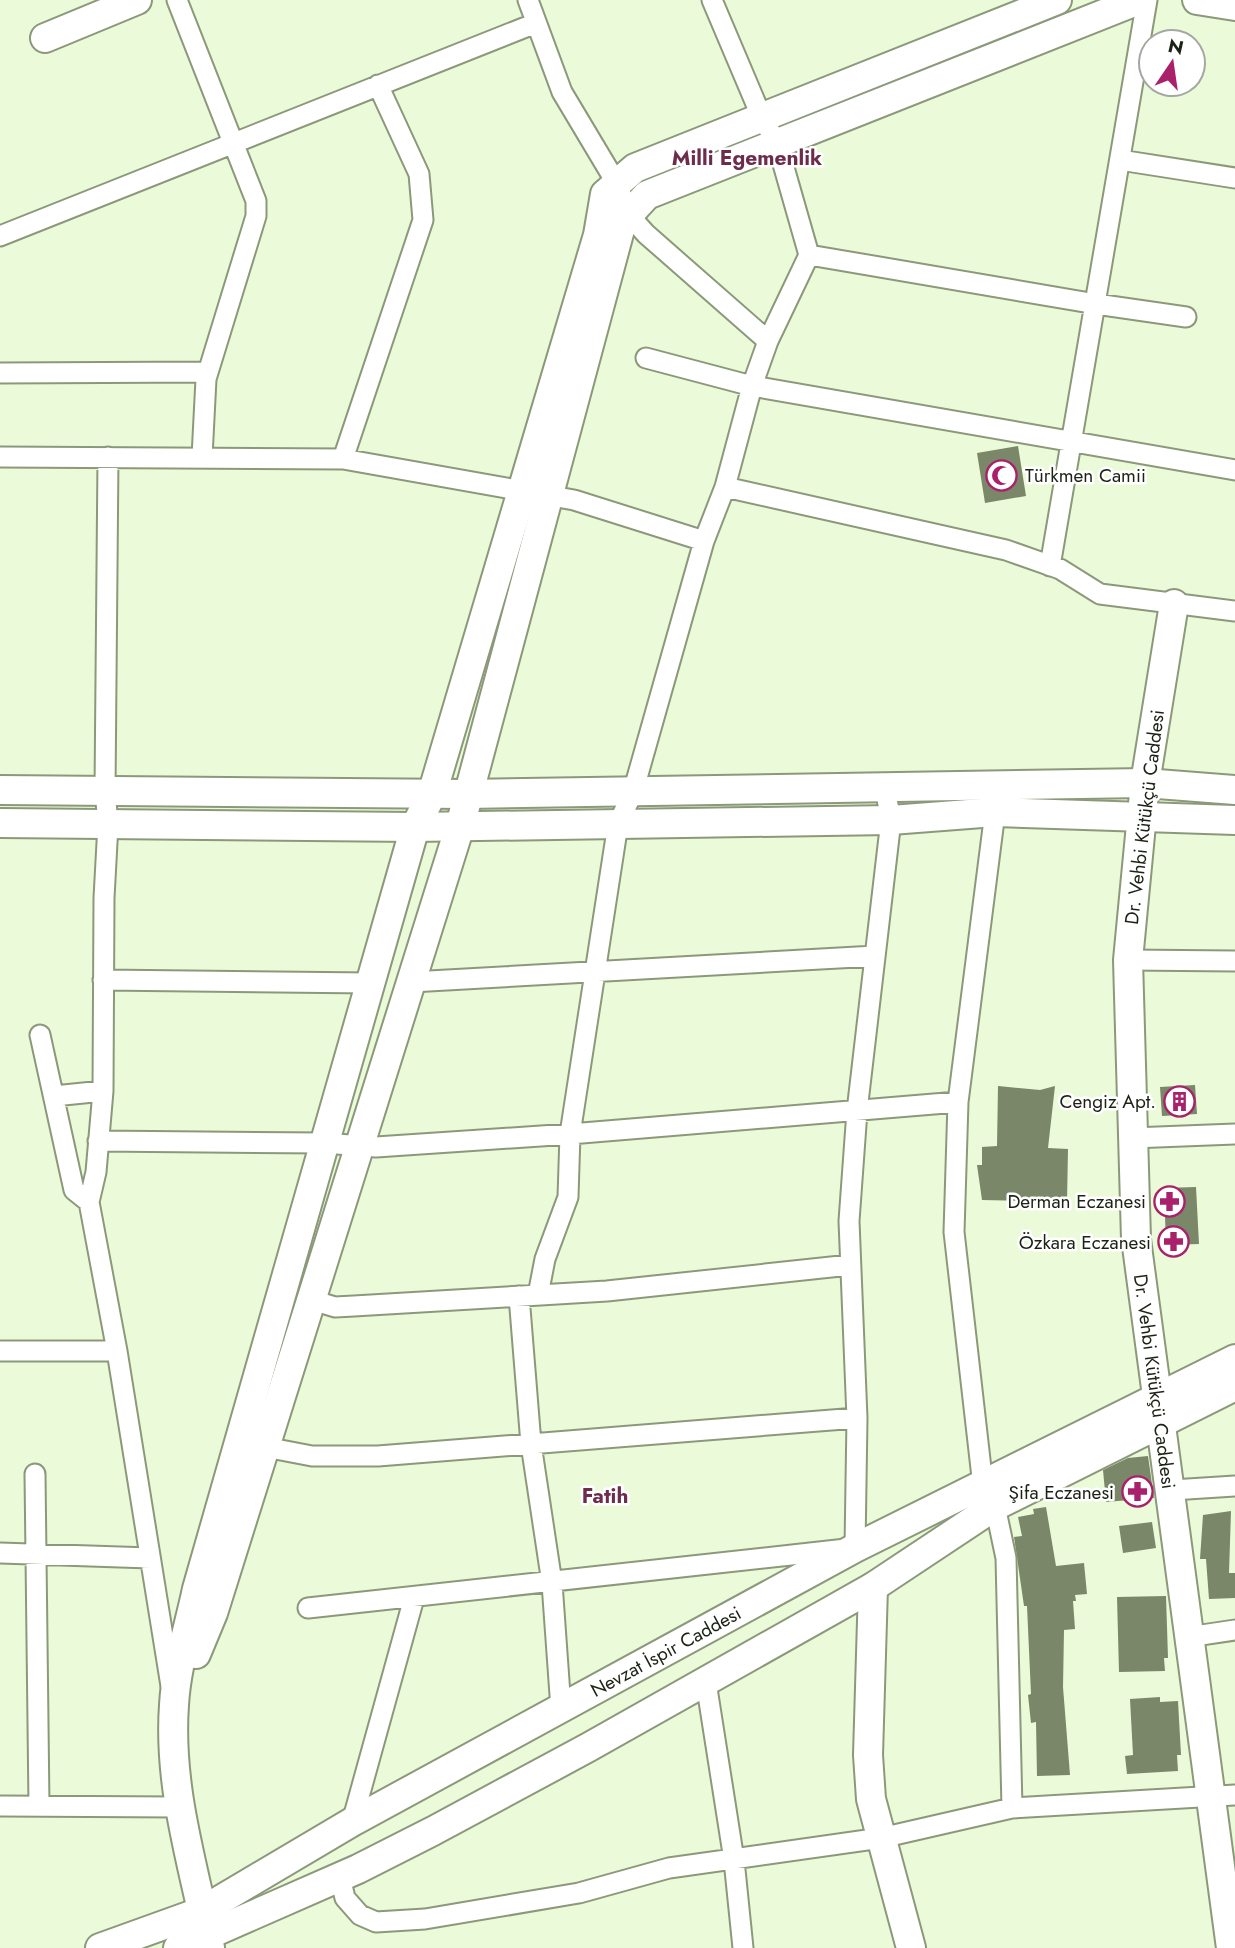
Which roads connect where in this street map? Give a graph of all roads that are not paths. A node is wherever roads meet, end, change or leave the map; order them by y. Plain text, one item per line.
1 (137, 0) edge
2 (177, 0) edge
3 (528, 0) edge
4 (712, 0) edge
5 (1057, 0) edge
6 (1139, 0) edge
7 (1147, 0) edge
8 (1197, 0) edge
9 (1235, 6) edge
10 (536, 23) junction
11 (45, 38) dead end
12 (378, 85) junction
13 (762, 118) junction
14 (234, 142) junction
15 (776, 143) junction
16 (1120, 160) junction
17 (1235, 178) edge
18 (617, 184) junction
19 (629, 215) junction
20 (0, 236) edge
21 (809, 255) junction
22 (1096, 304) junction
23 (1186, 317) dead end
24 (768, 341) junction
25 (646, 358) dead end
26 (208, 372) junction
27 (0, 373) edge
28 (752, 386) junction
29 (1072, 443) junction
30 (0, 457) edge
31 (108, 457) junction
32 (202, 457) junction
33 (343, 459) junction
34 (1235, 470) edge
35 (724, 487) junction
36 (535, 492) junction
37 (704, 541) junction
38 (1050, 566) junction
39 (1174, 604) junction
40 (1235, 611) edge
41 (1145, 783) junction
42 (886, 789) junction
43 (0, 790) edge
44 (1235, 790) edge
45 (105, 791) junction
46 (633, 792) junction
47 (432, 794) junction
48 (467, 794) junction
49 (995, 812) junction
50 (1143, 815) junction
51 (891, 820) junction
52 (1235, 820) edge
53 (0, 823) edge
54 (108, 824) junction
55 (618, 824) junction
56 (415, 827) junction
57 (460, 827) junction
58 (875, 956) junction
59 (1128, 960) junction
60 (1235, 961) edge
61 (595, 973) junction
62 (103, 980) junction
63 (411, 982) junction
64 (370, 983) junction
65 (40, 1035) dead end
66 (103, 1091) junction
67 (54, 1096) junction
68 (958, 1102) junction
69 (857, 1111) junction
70 (570, 1134) junction
71 (1235, 1134) edge
72 (1132, 1138) junction
73 (98, 1141) junction
74 (324, 1143) junction
75 (360, 1146) junction
76 (89, 1202) junction
77 (850, 1265) junction
78 (529, 1296) junction
79 (312, 1300) junction
80 (0, 1351) edge
81 (117, 1351) junction
82 (1235, 1359) edge
83 (1235, 1387) edge
84 (1159, 1408) junction
85 (857, 1418) junction
86 (531, 1444) junction
87 (265, 1447) junction
88 (35, 1474) dead end
89 (1235, 1486) edge
90 (1172, 1490) junction
91 (989, 1496) junction
92 (855, 1548) junction
93 (0, 1553) edge
94 (35, 1556) junction
95 (150, 1558) junction
96 (552, 1583) junction
97 (873, 1587) junction
98 (414, 1598) junction
99 (308, 1608) dead end
100 (1235, 1630) edge
101 (1188, 1637) junction
102 (706, 1682) junction
103 (174, 1704) junction
104 (561, 1709) junction
105 (1222, 1796) edge
106 (0, 1806) edge
107 (39, 1806) junction
108 (178, 1807) junction
109 (1012, 1808) junction
110 (352, 1822) junction
111 (881, 1838) junction
112 (734, 1860) junction
113 (340, 1877) junction
114 (206, 1932) edge
115 (100, 1948) edge
116 (178, 1948) edge
117 (743, 1948) edge
118 (911, 1948) edge
119 (1231, 1948) edge

1 - 11 main road
2 - 14 street
3 - 10 street
4 - 13 street
5 - 13 main road
6 - 15 main road
7 - 16 street
8 - 9 main road
10 - 12 street
10 - 18 street
12 - 14 street
12 - 33 street
13 - 15 street
13 - 18 main road
14 - 20 street
14 - 26 street
15 - 19 main road
15 - 21 street
16 - 17 street
16 - 22 street
18 - 19 street
18 - 36 main road
19 - 24 street
19 - 36 main road
21 - 22 street
21 - 24 street
22 - 23 street
22 - 29 street
24 - 28 street
25 - 28 street
26 - 27 street
26 - 32 street
28 - 29 street
28 - 35 street
29 - 34 street
29 - 38 street
30 - 31 street
31 - 32 street
31 - 45 street
32 - 33 street
33 - 36 street
35 - 37 street
35 - 38 street
36 - 37 street
36 - 47 main road
36 - 48 main road
37 - 46 street
38 - 39 street
39 - 40 street
39 - 41 main road, Dr. Vehbi Kütükçü Caddesi
41 - 42 main road
41 - 44 main road
41 - 50 main road, Dr. Vehbi Kütükçü Caddesi
42 - 46 main road
42 - 51 street
43 - 45 main road
45 - 47 main road
45 - 54 street
46 - 48 main road
46 - 55 street
47 - 48 main road
47 - 56 main road
48 - 57 main road
49 - 50 main road
49 - 51 main road
49 - 68 street
50 - 52 main road
50 - 59 main road, Dr. Vehbi Kütükçü Caddesi
51 - 55 main road
51 - 58 street
53 - 54 main road
54 - 56 main road
54 - 62 street
55 - 57 main road
55 - 61 street
56 - 57 main road
56 - 64 main road
57 - 63 main road
58 - 61 street
58 - 69 street
59 - 60 street
59 - 72 main road, Dr. Vehbi Kütükçü Caddesi
61 - 63 street
61 - 70 street
62 - 64 street
62 - 66 street
63 - 75 main road
64 - 74 main road
65 - 67 street
66 - 67 street
66 - 73 street
67 - 76 street
68 - 69 street
68 - 91 street
69 - 70 street
69 - 77 street
70 - 75 street
70 - 78 street
71 - 72 street
72 - 84 main road, Dr. Vehbi Kütükçü Caddesi
73 - 74 street
73 - 76 street
74 - 75 street
74 - 103 main road
75 - 79 main road
76 - 81 street
77 - 78 street
77 - 85 street
78 - 79 street
78 - 86 street
79 - 87 main road
80 - 81 street
81 - 95 street
82 - 84 main road, Nevzat İspir Caddesi
83 - 84 main road, Nevzat İspir Caddesi
84 - 90 main road, Dr. Vehbi Kütükçü Caddesi
84 - 91 main road, Nevzat İspir Caddesi
85 - 86 street
85 - 92 street
86 - 87 street
86 - 96 street
87 - 103 main road
88 - 94 street
89 - 90 street
90 - 101 main road, Dr. Vehbi Kütükçü Caddesi
91 - 92 main road, Nevzat İspir Caddesi
91 - 97 main road, Nevzat İspir Caddesi
91 - 109 street
92 - 96 street
92 - 104 main road, Nevzat İspir Caddesi
93 - 94 street
94 - 95 street
94 - 107 street
95 - 103 street
96 - 98 street
96 - 104 street
97 - 102 main road, Nevzat İspir Caddesi
97 - 111 main road
98 - 99 street
98 - 110 street
100 - 101 street
101 - 105 main road, Dr. Vehbi Kütükçü Caddesi
102 - 112 street
102 - 113 main road, Nevzat İspir Caddesi
103 - 108 main road
104 - 110 main road, Nevzat İspir Caddesi
105 - 109 street
105 - 119 main road, Dr. Vehbi Kütükçü Caddesi
106 - 107 street
107 - 108 street
108 - 114 main road
109 - 111 street
110 - 114 main road, Nevzat İspir Caddesi
111 - 112 street
111 - 118 main road
112 - 113 street
112 - 117 street
113 - 114 main road, Nevzat İspir Caddesi
114 - 115 main road, Nevzat İspir Caddesi
114 - 116 main road, Nevzat İspir Caddesi

